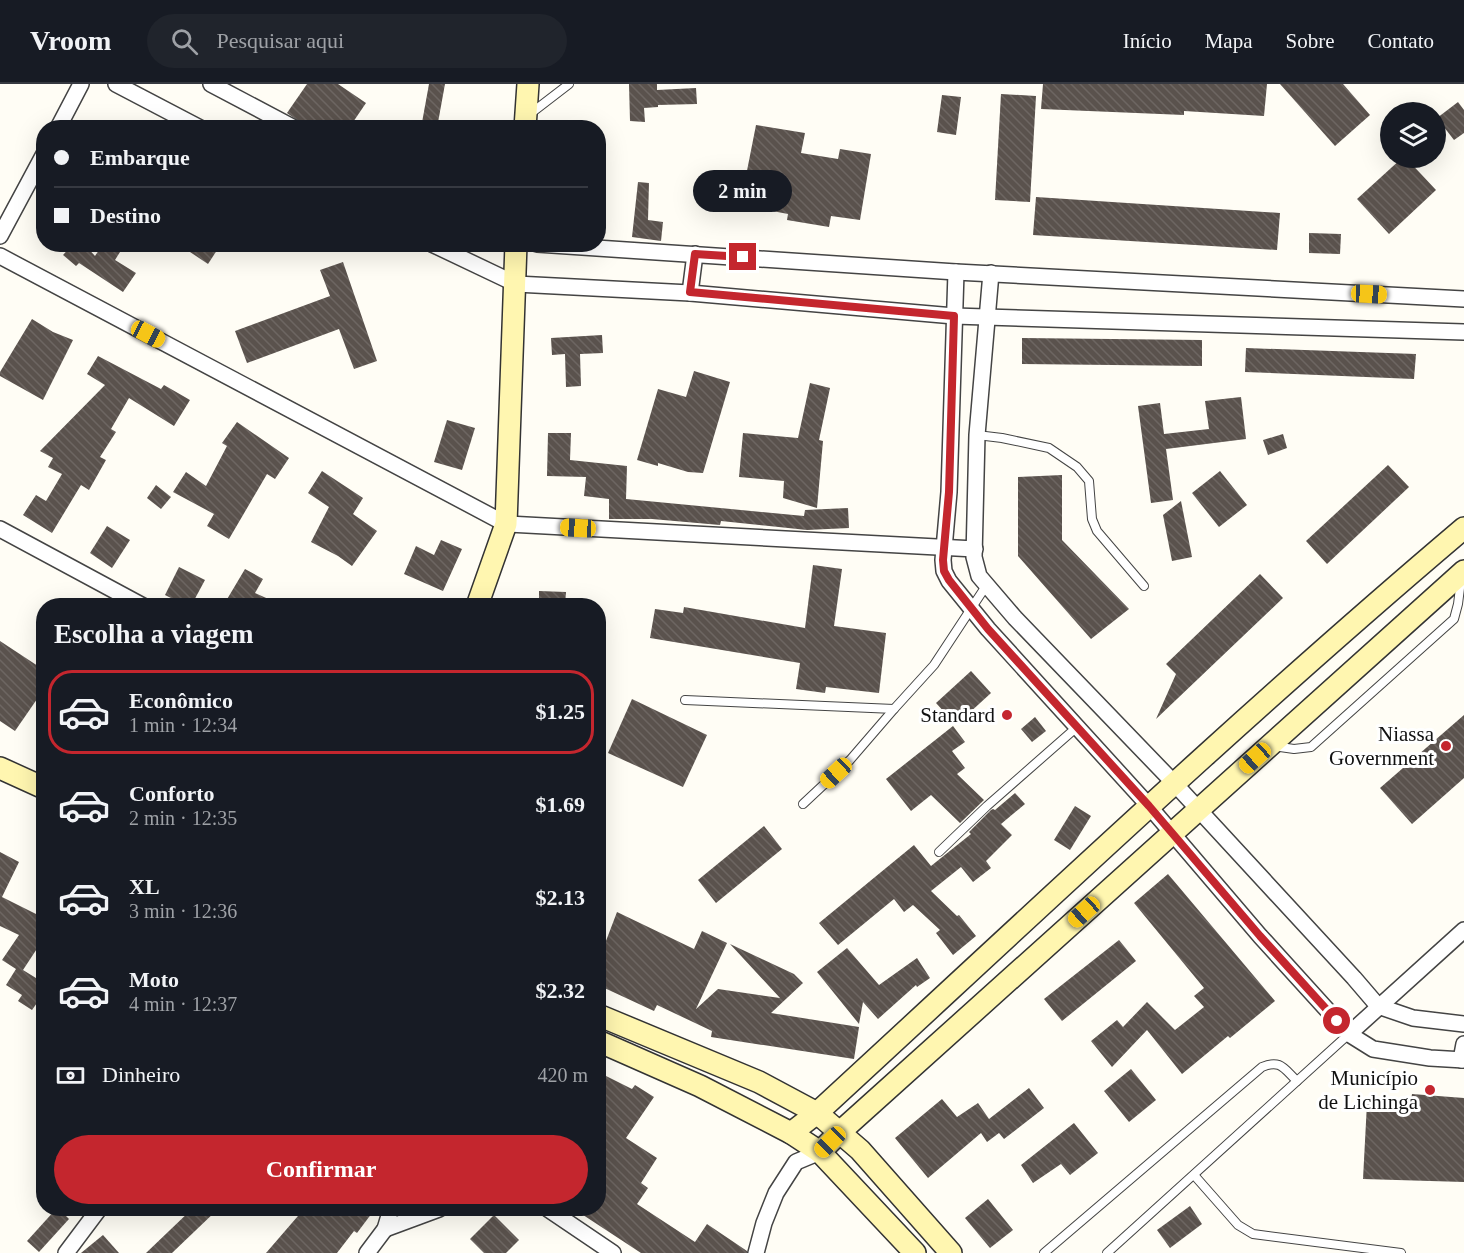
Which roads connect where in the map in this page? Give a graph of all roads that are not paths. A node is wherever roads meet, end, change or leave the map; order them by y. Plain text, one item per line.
1 (81, 84) edge
2 (116, 84) edge
3 (211, 84) edge
4 (528, 84) edge
5 (569, 84) edge
6 (62, 120) edge
7 (185, 120) edge
8 (279, 120) edge
9 (525, 120) edge
10 (527, 120) edge
11 (36, 169) edge
12 (0, 236) edge
13 (606, 248) edge
14 (449, 252) edge
15 (516, 252) edge
16 (695, 254) junction
17 (0, 256) edge
18 (957, 272) junction
19 (991, 273) junction
20 (516, 284) junction
21 (690, 292) junction
22 (1464, 299) edge
23 (986, 315) junction
24 (954, 316) junction
25 (1464, 332) edge
26 (977, 435) junction
27 (506, 524) junction
28 (1464, 528) edge
29 (0, 529) edge
30 (945, 548) junction
31 (975, 549) junction
32 (1463, 572) edge
33 (986, 586) junction
34 (1144, 586) dead end
35 (128, 598) edge
36 (480, 598) edge
37 (1378, 601) junction
38 (970, 608) junction
39 (1401, 628) junction
40 (1299, 672) junction
41 (1323, 698) junction
42 (685, 700) dead end
43 (894, 709) junction
44 (1077, 727) junction
45 (1269, 746) junction
46 (0, 768) edge
47 (36, 784) edge
48 (1175, 784) junction
49 (803, 804) dead end
50 (1149, 806) junction
51 (1198, 810) junction
52 (1172, 833) junction
53 (939, 852) dead end
54 (1464, 930) edge
55 (1378, 1006) junction
56 (606, 1018) edge
57 (1464, 1024) edge
58 (1349, 1034) junction
59 (1464, 1044) edge
60 (606, 1045) edge
61 (1462, 1060) edge
62 (1297, 1081) junction
63 (816, 1113) junction
64 (840, 1132) junction
65 (791, 1133) junction
66 (820, 1152) junction
67 (795, 1162) junction
68 (1194, 1175) junction
69 (94, 1216) edge
70 (389, 1216) edge
71 (421, 1216) edge
72 (558, 1216) edge
73 (385, 1230) junction
74 (66, 1253) edge
75 (367, 1253) edge
76 (613, 1253) edge
77 (756, 1253) edge
78 (915, 1253) edge
79 (951, 1253) edge
80 (1044, 1253) edge
81 (1107, 1253) edge
82 (1401, 1253) edge

1 - 6 street
2 - 7 street
3 - 8 street
4 - 9 street
5 - 10 lane
11 - 12 street
13 - 16 street
14 - 20 street
15 - 20 street
16 - 18 street
16 - 21 street
17 - 27 street
18 - 19 street
18 - 24 street
19 - 22 street
19 - 23 street
20 - 21 street
20 - 27 street
21 - 24 street
23 - 24 street
23 - 25 street
23 - 26 street
24 - 30 street
26 - 31 street
26 - 34 lane
27 - 30 street
27 - 36 street
28 - 37 street
29 - 35 street
30 - 31 street
30 - 38 street
31 - 33 street
32 - 39 street
32 - 45 lane
33 - 38 lane
33 - 48 street
37 - 39 street
37 - 40 street
38 - 43 lane
38 - 44 street
39 - 41 street
40 - 41 street
40 - 48 street
41 - 45 street
42 - 43 lane
43 - 49 lane
44 - 50 street
44 - 53 lane
45 - 51 street
46 - 47 street
48 - 50 street
48 - 51 street
50 - 52 street
50 - 63 street
51 - 52 street
51 - 55 street
52 - 58 street
52 - 64 street
54 - 55 street
55 - 57 street
55 - 58 street
56 - 63 street
58 - 61 street
58 - 62 lane
59 - 61 street
60 - 65 street
62 - 68 lane
62 - 80 lane
63 - 64 street
63 - 65 street
64 - 66 street
64 - 79 street
65 - 66 street
65 - 67 street
66 - 67 street
66 - 78 street
67 - 77 street
68 - 81 lane
68 - 82 lane
69 - 74 street
70 - 73 street
71 - 73 street
72 - 76 street
73 - 75 street

